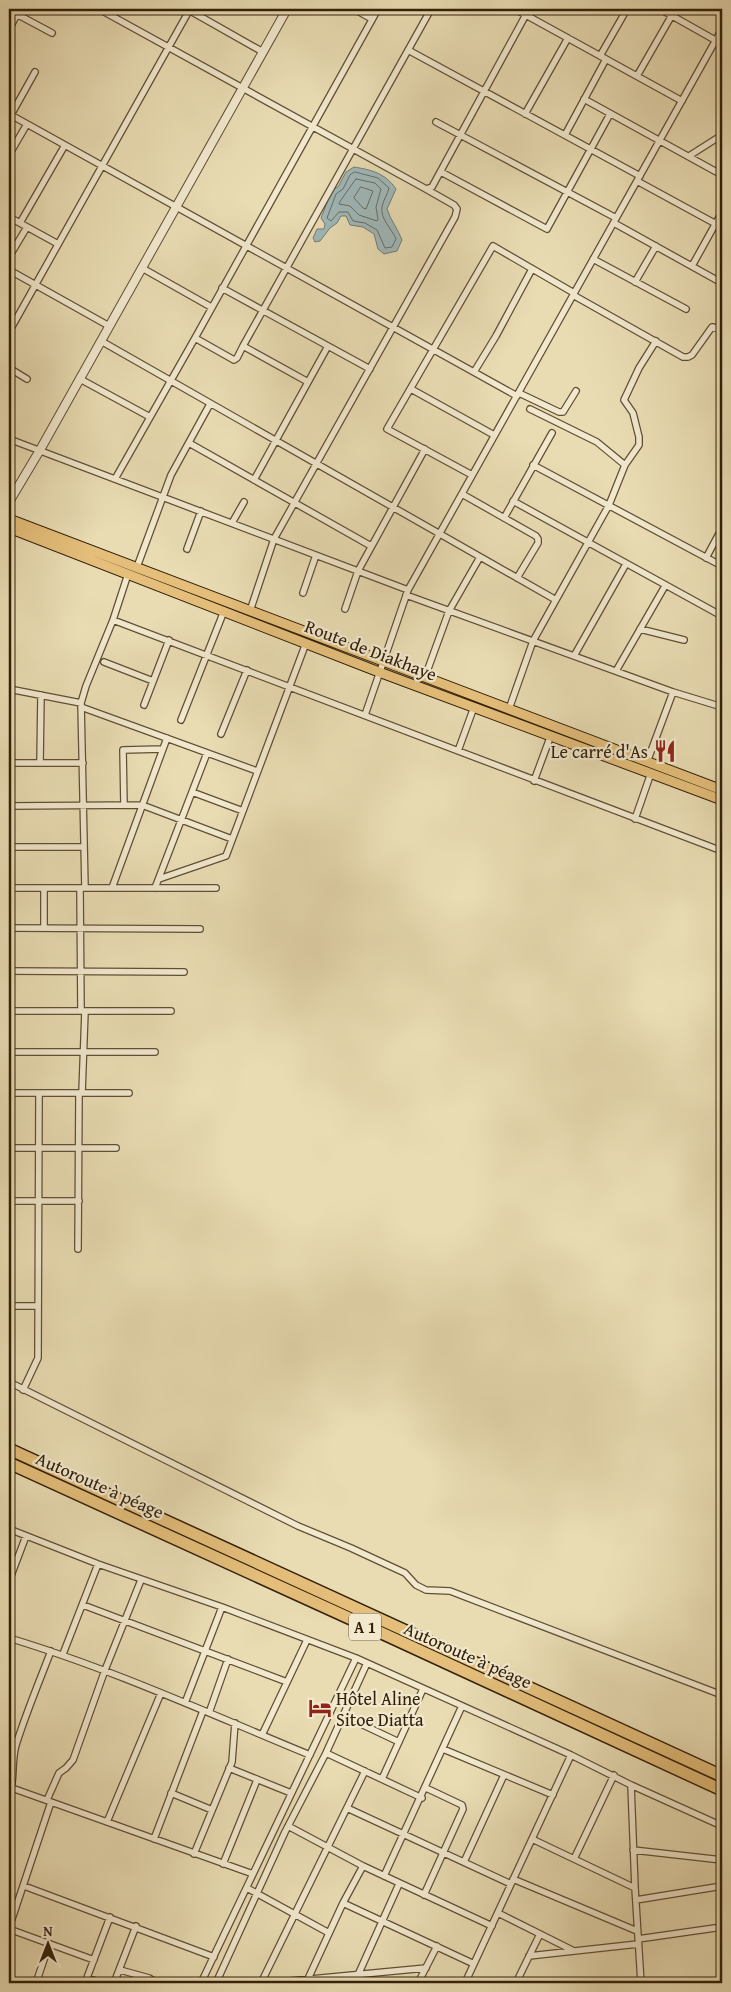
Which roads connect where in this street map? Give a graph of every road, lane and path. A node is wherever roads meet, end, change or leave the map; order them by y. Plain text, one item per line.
1 (99, 9) edge
2 (189, 9) edge
3 (287, 9) edge
4 (354, 9) edge
5 (378, 9) edge
6 (431, 9) edge
7 (515, 9) edge
8 (626, 9) edge
9 (660, 9) edge
10 (9, 10) edge
11 (527, 12) edge
12 (17, 14) junction
13 (672, 16) junction
14 (372, 19) junction
15 (722, 29) edge
16 (9, 30) edge
17 (52, 33) dead end
18 (568, 38) junction
19 (716, 40) junction
20 (722, 44) edge
21 (169, 47) junction
22 (408, 50) junction
23 (263, 52) junction
24 (603, 58) junction
25 (35, 72) dead end
26 (637, 76) junction
27 (243, 88) junction
28 (483, 90) junction
29 (584, 99) junction
30 (682, 101) junction
31 (526, 114) junction
32 (610, 114) junction
33 (10, 115) edge
34 (436, 122) dead end
35 (27, 124) junction
36 (312, 126) junction
37 (461, 135) junction
38 (565, 135) junction
39 (722, 135) edge
40 (660, 141) junction
41 (65, 145) junction
42 (353, 149) junction
43 (591, 149) junction
44 (9, 156) edge
45 (689, 156) junction
46 (102, 166) junction
47 (441, 172) junction
48 (722, 175) edge
49 (638, 178) junction
50 (426, 189) junction
51 (567, 192) junction
52 (176, 207) junction
53 (722, 212) edge
54 (9, 217) edge
55 (615, 220) junction
56 (20, 223) junction
57 (716, 224) junction
58 (26, 227) junction
59 (58, 244) junction
60 (246, 245) junction
61 (656, 246) junction
62 (9, 257) edge
63 (593, 259) junction
64 (692, 266) junction
65 (142, 268) junction
66 (287, 268) junction
67 (532, 269) junction
68 (9, 270) edge
69 (635, 282) junction
70 (722, 283) edge
71 (35, 285) junction
72 (222, 288) junction
73 (574, 294) junction
74 (211, 308) junction
75 (686, 309) dead end
76 (263, 310) junction
77 (11, 322) edge
78 (109, 326) junction
79 (394, 327) junction
80 (722, 329) edge
81 (9, 332) edge
82 (196, 338) junction
83 (656, 341) junction
84 (101, 342) junction
85 (243, 346) junction
86 (328, 346) junction
87 (434, 349) junction
88 (9, 368) edge
89 (370, 369) junction
90 (474, 372) junction
91 (27, 379) dead end
92 (80, 379) junction
93 (170, 381) junction
94 (308, 382) junction
95 (411, 389) junction
96 (576, 391) dead end
97 (518, 395) junction
98 (210, 404) junction
99 (530, 409) dead end
100 (150, 417) junction
101 (552, 433) dead end
102 (494, 435) junction
103 (9, 439) edge
104 (276, 441) junction
105 (189, 443) junction
106 (425, 449) junction
107 (40, 450) junction
108 (316, 464) junction
109 (626, 464) junction
110 (533, 465) junction
111 (472, 475) junction
112 (115, 479) junction
113 (254, 480) junction
114 (462, 494) junction
115 (163, 497) junction
116 (513, 501) junction
117 (9, 502) edge
118 (244, 502) dead end
119 (295, 503) junction
120 (609, 506) junction
121 (394, 507) junction
122 (201, 511) junction
123 (504, 518) junction
124 (9, 519) edge
125 (232, 523) junction
126 (9, 528) edge
127 (722, 528) edge
128 (439, 534) junction
129 (274, 539) junction
130 (588, 543) junction
131 (371, 546) junction
132 (187, 550) dead end
133 (316, 555) junction
134 (480, 557) junction
135 (706, 558) junction
136 (626, 564) junction
137 (722, 566) edge
138 (137, 567) junction
139 (358, 571) junction
140 (128, 574) junction
141 (517, 578) junction
142 (665, 586) junction
143 (407, 592) junction
144 (303, 593) dead end
145 (556, 600) junction
146 (345, 609) dead end
147 (449, 610) junction
148 (224, 611) junction
149 (250, 611) junction
150 (722, 616) edge
151 (113, 620) junction
152 (640, 629) junction
153 (169, 640) junction
154 (684, 640) dead end
155 (533, 641) junction
156 (306, 643) junction
157 (207, 655) junction
158 (574, 656) junction
159 (104, 662) dead end
160 (383, 662) junction
161 (247, 670) junction
162 (616, 671) junction
163 (379, 672) junction
164 (425, 677) junction
165 (153, 681) junction
166 (290, 686) junction
167 (9, 690) edge
168 (673, 692) junction
169 (41, 696) junction
170 (82, 705) junction
171 (144, 705) dead end
172 (474, 707) junction
173 (722, 707) edge
174 (509, 709) junction
175 (365, 715) junction
176 (182, 720) dead end
177 (220, 734) dead end
178 (551, 735) junction
179 (167, 738) junction
180 (163, 749) junction
181 (458, 751) junction
182 (207, 753) junction
183 (83, 762) junction
184 (647, 762) junction
185 (9, 763) edge
186 (40, 763) junction
187 (258, 771) junction
188 (651, 773) junction
189 (534, 780) junction
190 (722, 790) edge
191 (192, 792) junction
192 (722, 800) edge
193 (84, 805) junction
194 (124, 805) junction
195 (142, 805) junction
196 (9, 806) edge
197 (243, 811) junction
198 (635, 819) junction
199 (181, 820) junction
200 (232, 839) junction
201 (9, 847) edge
202 (84, 847) junction
203 (722, 852) edge
204 (158, 879) junction
205 (9, 888) edge
206 (44, 888) junction
207 (83, 888) junction
208 (112, 888) junction
209 (155, 888) junction
210 (216, 888) dead end
211 (9, 928) edge
212 (44, 928) junction
213 (80, 929) junction
214 (200, 929) dead end
215 (9, 971) edge
216 (80, 971) junction
217 (184, 972) dead end
218 (9, 1011) edge
219 (83, 1011) junction
220 (171, 1012) dead end
221 (9, 1052) edge
222 (84, 1052) junction
223 (155, 1052) dead end
224 (9, 1093) edge
225 (39, 1093) junction
226 (81, 1093) junction
227 (129, 1093) dead end
228 (9, 1148) edge
229 (38, 1148) junction
230 (79, 1148) junction
231 (116, 1148) dead end
232 (9, 1201) edge
233 (38, 1201) junction
234 (78, 1201) junction
235 (78, 1249) dead end
236 (9, 1306) edge
237 (38, 1306) junction
238 (9, 1382) edge
239 (23, 1390) junction
240 (9, 1449) edge
241 (9, 1463) edge
242 (9, 1529) edge
243 (26, 1536) junction
244 (98, 1564) junction
245 (141, 1580) junction
246 (9, 1581) edge
247 (82, 1605) junction
248 (222, 1607) junction
249 (126, 1621) junction
250 (9, 1638) edge
251 (307, 1640) junction
252 (51, 1650) junction
253 (206, 1651) junction
254 (63, 1654) junction
255 (356, 1658) junction
256 (228, 1659) junction
257 (367, 1663) junction
258 (105, 1670) junction
259 (287, 1682) junction
260 (423, 1689) junction
261 (161, 1693) junction
262 (722, 1695) edge
263 (185, 1703) junction
264 (462, 1706) junction
265 (206, 1712) junction
266 (344, 1716) junction
267 (235, 1723) junction
268 (262, 1735) junction
269 (399, 1742) junction
270 (443, 1749) junction
271 (326, 1753) junction
272 (310, 1755) junction
273 (571, 1755) junction
274 (229, 1768) junction
275 (365, 1771) junction
276 (614, 1774) junction
277 (504, 1775) junction
278 (722, 1776) edge
279 (257, 1780) junction
280 (382, 1780) junction
281 (631, 1784) junction
282 (11, 1787) edge
283 (426, 1788) junction
284 (722, 1790) edge
285 (171, 1793) junction
286 (292, 1793) junction
287 (553, 1795) junction
288 (9, 1798) edge
289 (422, 1798) junction
290 (49, 1801) junction
291 (347, 1808) junction
292 (212, 1810) junction
293 (107, 1822) junction
294 (722, 1826) edge
295 (276, 1827) junction
296 (287, 1829) junction
297 (404, 1834) junction
298 (154, 1839) junction
299 (532, 1839) junction
300 (327, 1847) junction
301 (633, 1850) junction
302 (443, 1852) junction
303 (194, 1854) junction
304 (574, 1859) junction
305 (721, 1861) edge
306 (464, 1862) junction
307 (223, 1864) junction
308 (363, 1866) junction
309 (253, 1874) junction
310 (384, 1876) junction
311 (512, 1881) junction
312 (399, 1884) junction
313 (24, 1886) junction
314 (722, 1886) edge
315 (247, 1888) junction
316 (635, 1888) junction
317 (258, 1895) junction
318 (424, 1895) junction
319 (636, 1900) junction
320 (343, 1903) junction
321 (498, 1913) junction
322 (294, 1914) junction
323 (110, 1917) junction
324 (11, 1918) edge
325 (382, 1921) junction
326 (136, 1926) junction
327 (492, 1926) junction
328 (722, 1927) edge
329 (9, 1929) edge
330 (637, 1931) junction
331 (329, 1933) junction
332 (540, 1934) junction
333 (638, 1942) junction
334 (49, 1945) junction
335 (437, 1946) junction
336 (573, 1951) junction
337 (530, 1956) junction
338 (214, 1957) junction
339 (94, 1960) junction
340 (474, 1964) junction
341 (426, 1968) junction
342 (120, 1970) junction
343 (358, 1975) junction
344 (86, 1981) edge
345 (307, 1981) edge
346 (722, 1981) edge
347 (36, 1983) edge
348 (102, 1983) edge
349 (114, 1983) edge
350 (157, 1983) edge
351 (201, 1983) edge
352 (216, 1983) edge
353 (261, 1983) edge
354 (269, 1983) edge
355 (418, 1983) edge
356 (465, 1983) edge
357 (516, 1983) edge
358 (641, 1983) edge
359 (707, 1983) edge

1 - 21 street
2 - 21 street
2 - 23 street
3 - 23 street
4 - 14 street
5 - 14 street
6 - 22 street
7 - 11 street
8 - 24 street
9 - 13 street
10 - 12 street
11 - 18 street
11 - 28 street
12 - 16 street
12 - 17 street
13 - 19 street
13 - 26 street
14 - 36 street
15 - 19 street
18 - 24 street
18 - 31 street
19 - 20 street
19 - 30 street
21 - 27 street
21 - 46 street
22 - 28 street
22 - 42 street
23 - 27 street
24 - 26 street
24 - 29 street
25 - 33 street
26 - 30 street
27 - 36 street
27 - 52 street
28 - 31 street
28 - 37 street
29 - 32 street
29 - 38 street
30 - 40 street
31 - 38 street
32 - 40 street
32 - 43 street
33 - 35 street
34 - 37 street
35 - 41 street
35 - 44 street
36 - 42 street
36 - 60 street
37 - 47 street
37 - 51 street
38 - 43 street
39 - 45 street
40 - 45 street
40 - 49 street
41 - 46 street
41 - 56 street
42 - 50 street
42 - 66 street
43 - 49 street
43 - 51 street
45 - 48 street
46 - 52 street
46 - 59 street
47 - 50 street
47 - 51 street
49 - 55 street
49 - 57 street
50 - 79 street
51 - 55 street
52 - 60 street
52 - 65 street
53 - 57 street
54 - 56 street
55 - 61 street
55 - 63 street
56 - 58 street
57 - 64 street
58 - 59 street
58 - 62 street
59 - 71 street
60 - 66 street
60 - 72 street
61 - 64 street
61 - 69 street
63 - 69 street
63 - 73 street
64 - 70 street
65 - 74 street
65 - 78 street
66 - 76 street
66 - 79 street
67 - 73 street
67 - 87 street
67 - 90 street
68 - 71 street
69 - 75 street
71 - 77 street
71 - 78 street
72 - 74 street
72 - 76 street
73 - 83 street
73 - 97 street
74 - 82 street
76 - 85 street
76 - 86 street
77 - 81 street
78 - 84 street
79 - 87 street
79 - 89 street
80 - 83 street
82 - 85 street
82 - 93 street
83 - 109 street
84 - 92 street
84 - 93 street
85 - 94 street
86 - 89 street
86 - 94 street
87 - 90 street
87 - 95 street
88 - 91 street
89 - 108 street
90 - 97 street
92 - 100 street
92 - 107 street
93 - 98 street
93 - 100 street
94 - 104 street
95 - 102 street
95 - 106 street
96 - 97 street
97 - 102 street
98 - 104 street
98 - 105 street
99 - 109 street
100 - 112 street
101 - 110 street
102 - 111 street
103 - 107 street
104 - 108 street
104 - 113 street
105 - 113 street
105 - 115 street
106 - 111 street
106 - 121 street
107 - 112 street
107 - 117 street
108 - 119 street
108 - 121 street
109 - 120 street
110 - 116 street
110 - 120 street
111 - 114 street
112 - 115 street
113 - 119 street
114 - 123 street
114 - 128 street
115 - 122 street
115 - 138 street
116 - 123 street
116 - 130 street
118 - 125 street
119 - 129 street
119 - 131 street
120 - 130 street
120 - 135 street
121 - 128 street
121 - 131 street
122 - 125 street
122 - 132 street
123 - 141 street
124 - 138 main road, Route de Diakhaye
125 - 129 street
126 - 140 main road, Route de Diakhaye
127 - 135 street
128 - 134 street
128 - 143 street
129 - 133 street
129 - 149 street
130 - 136 street
130 - 145 street
131 - 139 street
133 - 139 street
133 - 144 street
134 - 141 street
134 - 147 street
135 - 137 street
136 - 142 street
136 - 158 street
138 - 149 main road, Route de Diakhaye
139 - 143 street
139 - 146 street
140 - 148 main road, Route de Diakhaye
140 - 151 street
141 - 145 street
142 - 150 street
142 - 152 street
143 - 147 street
143 - 160 street
145 - 155 street
147 - 155 street
147 - 164 street
148 - 156 main road, Route de Diakhaye
148 - 157 street
149 - 160 main road, Route de Diakhaye
151 - 153 street
151 - 170 street
152 - 154 street
152 - 162 street
153 - 157 street
153 - 165 street
155 - 158 street
155 - 174 street
156 - 163 main road, Route de Diakhaye
156 - 166 street
157 - 161 street
157 - 176 street
158 - 162 street
159 - 165 street
160 - 163 street
160 - 164 main road, Route de Diakhaye
161 - 166 street
161 - 177 street
162 - 168 street
163 - 172 main road, Route de Diakhaye
163 - 175 street
164 - 174 main road, Route de Diakhaye
165 - 171 street
166 - 175 street
166 - 187 street
167 - 169 street
168 - 173 street
168 - 184 street
169 - 170 street
169 - 186 street
170 - 179 street
170 - 183 street
172 - 178 main road, Route de Diakhaye
172 - 181 street
174 - 184 main road, Route de Diakhaye
175 - 181 street
178 - 188 main road, Route de Diakhaye
178 - 189 street
179 - 180 street
179 - 182 street
180 - 194 street
180 - 195 street
181 - 189 street
182 - 187 street
182 - 191 street
183 - 186 street
183 - 193 street
184 - 190 main road, Route de Diakhaye
185 - 186 street
187 - 197 street
188 - 192 main road, Route de Diakhaye
188 - 198 street
189 - 198 street
191 - 197 street
191 - 199 street
193 - 194 street
193 - 196 street
193 - 202 street
194 - 195 street
195 - 199 street
195 - 208 street
197 - 200 street
198 - 203 street
199 - 200 street
199 - 204 street
200 - 204 street
201 - 202 street
202 - 207 street
204 - 209 street
205 - 206 street
206 - 207 street
206 - 212 street
207 - 208 street
207 - 213 street
208 - 209 street
209 - 210 street
211 - 212 street
212 - 213 street
213 - 214 street
213 - 216 street
215 - 216 street
216 - 217 street
216 - 219 street
218 - 219 street
219 - 220 street
219 - 222 street
221 - 222 street
222 - 223 street
222 - 226 street
224 - 225 street
225 - 226 street
225 - 229 street
226 - 227 street
226 - 230 street
228 - 229 street
229 - 230 street
229 - 233 street
230 - 231 street
230 - 234 street
232 - 233 street
233 - 234 street
233 - 237 street
234 - 235 street
236 - 237 street
237 - 239 street
238 - 239 street
239 - 262 street
240 - 278 highway, A 1
241 - 284 highway, Autoroute à péage / A 1
242 - 243 street
243 - 244 street
243 - 246 street
244 - 245 street
244 - 247 street
245 - 248 street
245 - 249 street
247 - 249 street
247 - 254 street
248 - 251 street
248 - 253 street
249 - 253 street
249 - 258 street
250 - 252 street
251 - 255 street
251 - 259 street
252 - 254 street
252 - 282 street
253 - 256 street
253 - 263 street
254 - 258 street
255 - 257 street
255 - 272 street
256 - 259 street
256 - 265 street
257 - 260 street
257 - 266 street
258 - 261 street
258 - 290 street
259 - 268 street
260 - 264 street
260 - 269 street
261 - 263 street
261 - 293 street
263 - 265 street
264 - 270 street
264 - 273 street
265 - 267 street
265 - 285 street
266 - 269 street
266 - 271 street
267 - 268 street
267 - 274 street
268 - 272 street
269 - 280 street
270 - 277 street
270 - 283 street
271 - 275 street
271 - 296 street
272 - 286 street
273 - 276 street
273 - 287 street
274 - 279 street
274 - 292 street
275 - 280 street
275 - 291 street
276 - 281 street
276 - 304 street
277 - 287 street
277 - 306 street
279 - 286 street
279 - 307 street
280 - 289 street
281 - 294 street
281 - 301 street
282 - 288 street
282 - 290 street
283 - 289 street
283 - 302 street
285 - 292 street
285 - 298 street
286 - 295 street
287 - 299 street
289 - 297 street
290 - 293 street
290 - 313 street
291 - 297 street
291 - 300 street
292 - 303 street
293 - 298 street
295 - 296 street
295 - 309 street
296 - 300 street
296 - 317 street
297 - 302 street
297 - 310 street
298 - 303 street
299 - 304 street
299 - 311 street
300 - 308 street
300 - 322 street
301 - 305 street
301 - 316 street
302 - 306 street
302 - 318 street
303 - 307 street
304 - 316 street
306 - 311 street
307 - 309 street
308 - 310 street
308 - 320 street
309 - 315 street
310 - 312 street
311 - 321 street
311 - 330 street
312 - 318 street
312 - 325 street
313 - 323 street
313 - 324 street
314 - 319 street
315 - 317 street
315 - 338 street
316 - 319 street
317 - 322 street
317 - 352 street
318 - 327 street
319 - 330 street
320 - 325 street
320 - 331 street
321 - 327 street
321 - 332 street
322 - 331 street
322 - 353 street
323 - 326 street
323 - 339 street
324 - 329 street
325 - 335 street
325 - 343 street
326 - 338 street
326 - 342 street
327 - 340 street
328 - 333 street
329 - 334 street
330 - 333 street
331 - 345 street
332 - 336 street
332 - 337 street
333 - 336 street
333 - 358 street
334 - 339 street
334 - 347 street
335 - 340 street
335 - 341 street
336 - 337 street
337 - 357 street
338 - 351 street
339 - 344 street
340 - 356 street
341 - 343 street
341 - 355 street
342 - 349 street
342 - 350 street
343 - 345 street
344 - 348 street
345 - 354 street
346 - 359 street

